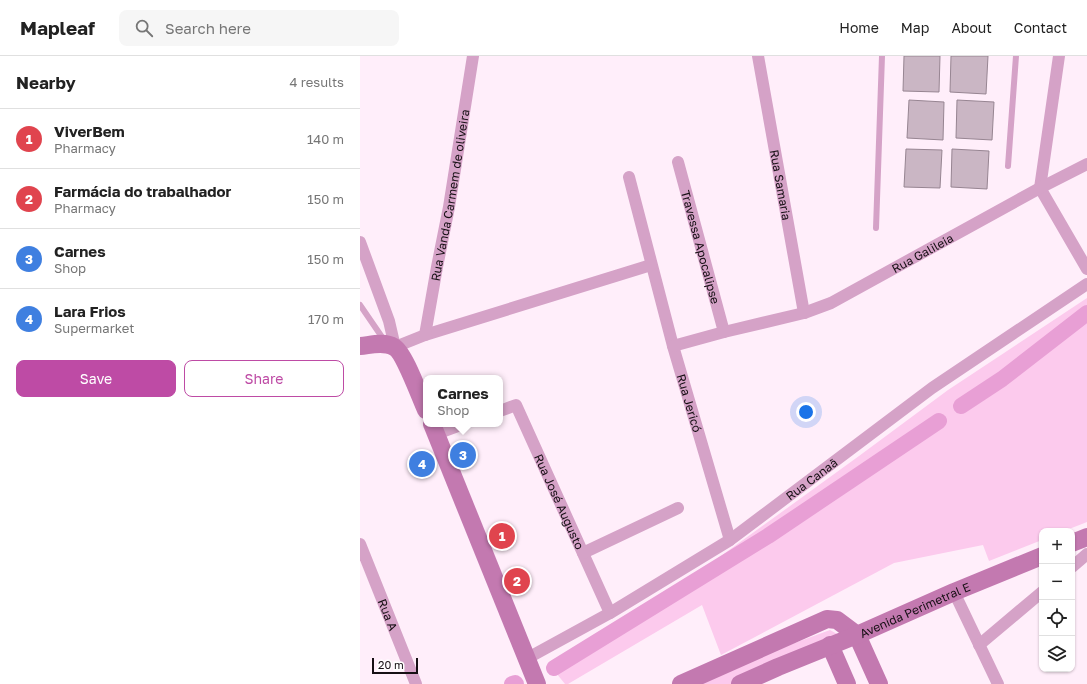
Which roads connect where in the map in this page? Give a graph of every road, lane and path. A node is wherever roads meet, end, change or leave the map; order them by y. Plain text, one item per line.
1 (473, 56) edge
2 (758, 56) edge
3 (882, 56) edge
4 (1016, 56) edge
5 (1059, 56) edge
6 (678, 162) dead end
7 (1087, 164) edge
8 (1008, 166) dead end
9 (629, 177) dead end
10 (1040, 188) junction
11 (876, 228) dead end
12 (360, 242) edge
13 (651, 265) junction
14 (1087, 269) edge
15 (1087, 284) edge
16 (360, 305) edge
17 (804, 313) junction
18 (724, 332) junction
19 (425, 335) junction
20 (360, 346) edge
21 (391, 346) junction
22 (673, 346) junction
23 (423, 403) edge
24 (503, 410) edge
25 (446, 427) edge
26 (434, 429) edge
27 (678, 508) dead end
28 (1087, 537) edge
29 (730, 540) junction
30 (1075, 542) edge
31 (360, 544) edge
32 (583, 553) junction
33 (1087, 554) edge
34 (1039, 557) edge
35 (1075, 564) edge
36 (954, 592) junction
37 (1039, 595) edge
38 (610, 613) junction
39 (857, 635) junction
40 (979, 645) junction
41 (830, 646) junction
42 (526, 659) junction
43 (416, 684) edge
44 (537, 684) edge
45 (681, 684) edge
46 (740, 684) edge
47 (847, 684) edge
48 (879, 684) edge
49 (998, 684) edge

1 - 19 street, Rua Vanda Carmem de oliveira
2 - 17 street, Rua Samaria
3 - 11 lane
4 - 8 lane
5 - 10 street
6 - 18 street, Travessa Apocalipse
7 - 10 street, Rua Galileia
9 - 13 street, Rua Jericó
10 - 14 street
10 - 17 street, Rua Galileia
12 - 21 street
13 - 19 street
13 - 22 street, Rua Jericó
15 - 29 street, Rua Canaã
16 - 21 lane
17 - 18 street, Rua Galileia
18 - 22 street, Rua Galileia
19 - 21 street
20 - 21 street
21 - 23 street
22 - 29 street, Rua Jericó
24 - 32 street, Rua José Augusto
25 - 26 street
26 - 42 street
27 - 32 street
28 - 30 street
29 - 38 street, Rua Canaã
31 - 43 street, Rua A
32 - 38 street, Rua José Augusto
33 - 35 street
34 - 36 street, Avenida Perimetral E
36 - 39 street, Avenida Perimetral E
36 - 40 street
37 - 40 street
38 - 42 street, Rua Canaã
39 - 41 street
39 - 45 street, Avenida Perimetral E
39 - 48 street
40 - 49 street
41 - 46 street
41 - 47 street
42 - 44 street

